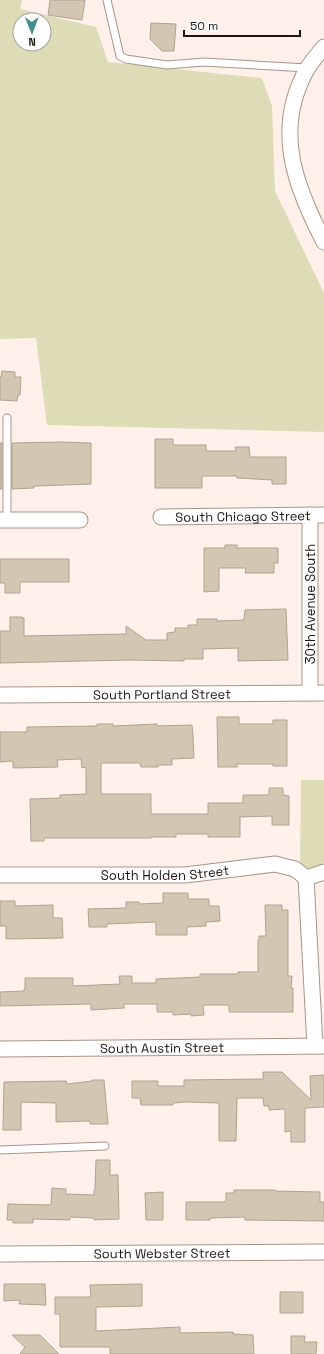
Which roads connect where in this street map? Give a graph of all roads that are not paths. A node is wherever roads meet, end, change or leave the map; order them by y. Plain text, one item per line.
1 (107, 0) edge
2 (324, 47) edge
3 (308, 68) junction
4 (324, 242) edge
5 (7, 418) dead end
6 (317, 515) edge
7 (161, 517) dead end
8 (4, 520) edge
9 (80, 520) dead end
10 (317, 693) edge
11 (0, 695) edge
12 (324, 872) edge
13 (0, 874) edge
14 (306, 878) junction
15 (320, 1046) edge
16 (0, 1049) edge
17 (106, 1146) dead end
18 (0, 1150) edge
19 (324, 1252) edge
20 (0, 1254) edge

1 - 3 lane
2 - 3 street
3 - 4 street
5 - 8 lane
6 - 7 street, South Chicago Street
6 - 10 street, 30th Avenue South
8 - 9 street
10 - 11 street, South Portland Street
12 - 14 street
13 - 14 street, South Holden Street
14 - 15 street
15 - 16 street, South Austin Street
17 - 18 lane
19 - 20 street, South Webster Street

